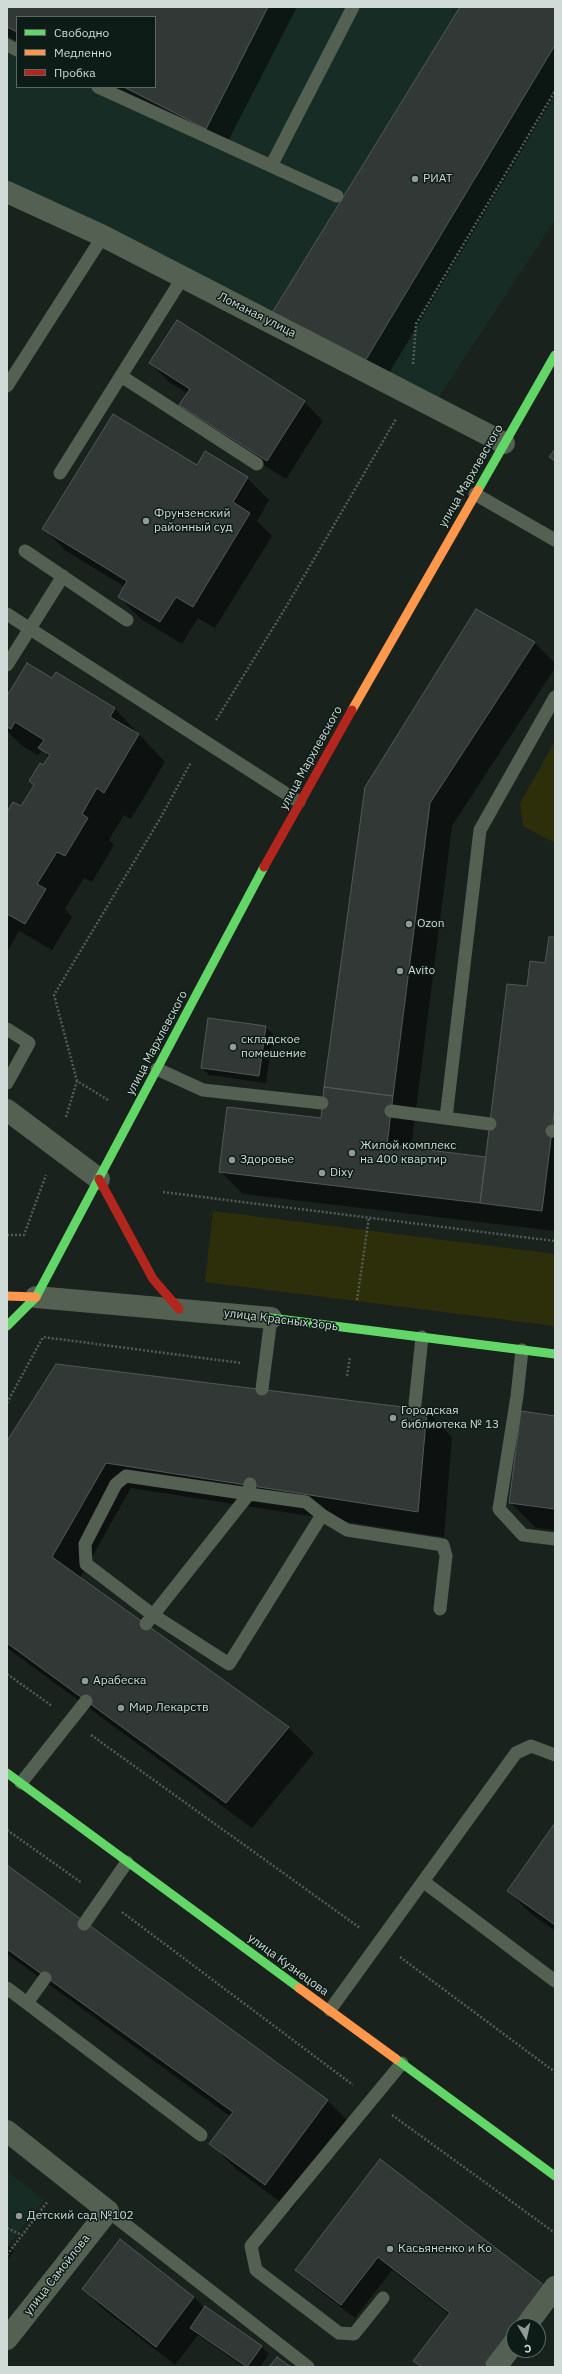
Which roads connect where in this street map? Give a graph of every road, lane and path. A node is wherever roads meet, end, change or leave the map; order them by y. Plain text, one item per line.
1 (353, 7) edge
2 (7, 45) edge
3 (16, 50) edge
4 (100, 88) edge
5 (555, 91) edge
6 (271, 166) junction
7 (7, 192) edge
8 (337, 196) dead end
9 (103, 236) junction
10 (183, 278) junction
11 (555, 355) edge
12 (121, 376) junction
13 (7, 386) edge
14 (411, 394) junction
15 (504, 444) junction
16 (257, 464) dead end
17 (60, 473) dead end
18 (475, 494) junction
19 (555, 540) edge
20 (25, 551) dead end
21 (63, 576) junction
22 (7, 614) edge
23 (127, 620) dead end
24 (30, 628) junction
25 (7, 665) edge
26 (555, 697) edge
27 (204, 740) junction
28 (299, 802) junction
29 (7, 1029) edge
30 (157, 1069) junction
31 (7, 1083) edge
32 (322, 1103) dead end
33 (391, 1112) dead end
34 (10, 1115) edge
35 (133, 1115) junction
36 (446, 1118) junction
37 (490, 1124) dead end
38 (98, 1179) junction
39 (163, 1192) dead end
40 (369, 1217) junction
41 (555, 1241) edge
42 (7, 1296) edge
43 (36, 1297) junction
44 (179, 1309) junction
45 (271, 1318) junction
46 (7, 1326) edge
47 (354, 1328) junction
48 (422, 1337) junction
49 (522, 1350) junction
50 (555, 1354) edge
51 (265, 1366) junction
52 (346, 1376) dead end
53 (262, 1389) dead end
54 (7, 1403) edge
55 (415, 1404) dead end
56 (249, 1489) junction
57 (322, 1514) junction
58 (555, 1539) edge
59 (440, 1609) dead end
60 (149, 1620) junction
61 (7, 1674) edge
62 (86, 1701) dead end
63 (70, 1720) junction
64 (555, 1755) edge
65 (7, 1773) edge
66 (20, 1783) junction
67 (7, 1830) edge
68 (128, 1862) junction
69 (424, 1882) junction
70 (103, 1898) junction
71 (84, 1924) dead end
72 (380, 1942) junction
73 (45, 1978) dead end
74 (555, 1981) edge
75 (7, 1988) edge
76 (27, 2003) junction
77 (330, 2010) junction
78 (402, 2063) junction
79 (555, 2072) edge
80 (372, 2100) junction
81 (7, 2131) edge
82 (201, 2135) dead end
83 (555, 2176) edge
84 (52, 2196) dead end
85 (108, 2211) junction
86 (7, 2228) edge
87 (555, 2233) edge
88 (22, 2235) junction
89 (7, 2255) edge
90 (555, 2287) edge
91 (383, 2298) dead end
92 (532, 2318) edge
93 (7, 2338) edge
94 (506, 2354) edge
95 (308, 2367) edge
96 (496, 2367) edge

1 - 6 lane
2 - 3 lane
4 - 6 lane
5 - 14 path
6 - 8 lane
7 - 9 street, Ломаная улица
9 - 10 street, Ломаная улица
9 - 13 lane
10 - 12 lane
10 - 14 street, Ломаная улица
11 - 15 street, улица Мархлевского
12 - 16 lane
12 - 17 lane
14 - 15 street, Ломаная улица
14 - 27 path
15 - 18 street, улица Мархлевского
18 - 19 lane
18 - 28 street, улица Мархлевского
20 - 21 lane
21 - 23 lane
21 - 24 lane
22 - 24 lane
24 - 25 lane
24 - 27 lane
26 - 36 lane
27 - 28 lane
27 - 35 path
28 - 30 street, улица Мархлевского
29 - 31 lane
30 - 32 lane
30 - 35 street, улица Мархлевского
33 - 36 lane
34 - 38 street
35 - 38 street, улица Мархлевского
36 - 37 lane
38 - 43 street, улица Мархлевского
38 - 44 street
39 - 40 path
40 - 41 path
40 - 47 path
42 - 43 street, улица Красных Зорь
43 - 44 street, улица Красных Зорь
43 - 46 street, улица Мархлевского
44 - 45 street, улица Красных Зорь
45 - 47 street, улица Красных Зорь
45 - 51 lane
47 - 48 street, улица Красных Зорь
47 - 52 path
48 - 49 street, улица Красных Зорь
48 - 55 lane
49 - 50 street, улица Красных Зорь
49 - 58 lane
51 - 53 lane
51 - 54 path
56 - 57 lane
56 - 60 lane
56 - 60 lane
57 - 59 lane
57 - 60 lane
61 - 63 path
62 - 63 lane
63 - 66 lane
63 - 72 path
64 - 69 lane
65 - 66 street, улица Кузнецова
66 - 68 street, улица Кузнецова
67 - 70 path
68 - 70 lane
68 - 77 street, улица Кузнецова
69 - 72 lane
69 - 74 lane
70 - 71 lane
70 - 80 path
72 - 77 lane
72 - 79 path
73 - 76 lane
75 - 76 lane
76 - 82 lane
77 - 78 street, улица Кузнецова
78 - 80 lane
78 - 83 street, улица Кузнецова
80 - 87 path
80 - 91 lane
81 - 85 street
84 - 88 path
85 - 93 street, улица Самойлова
85 - 95 lane
86 - 88 path
88 - 89 path
90 - 92 street
94 - 96 street

